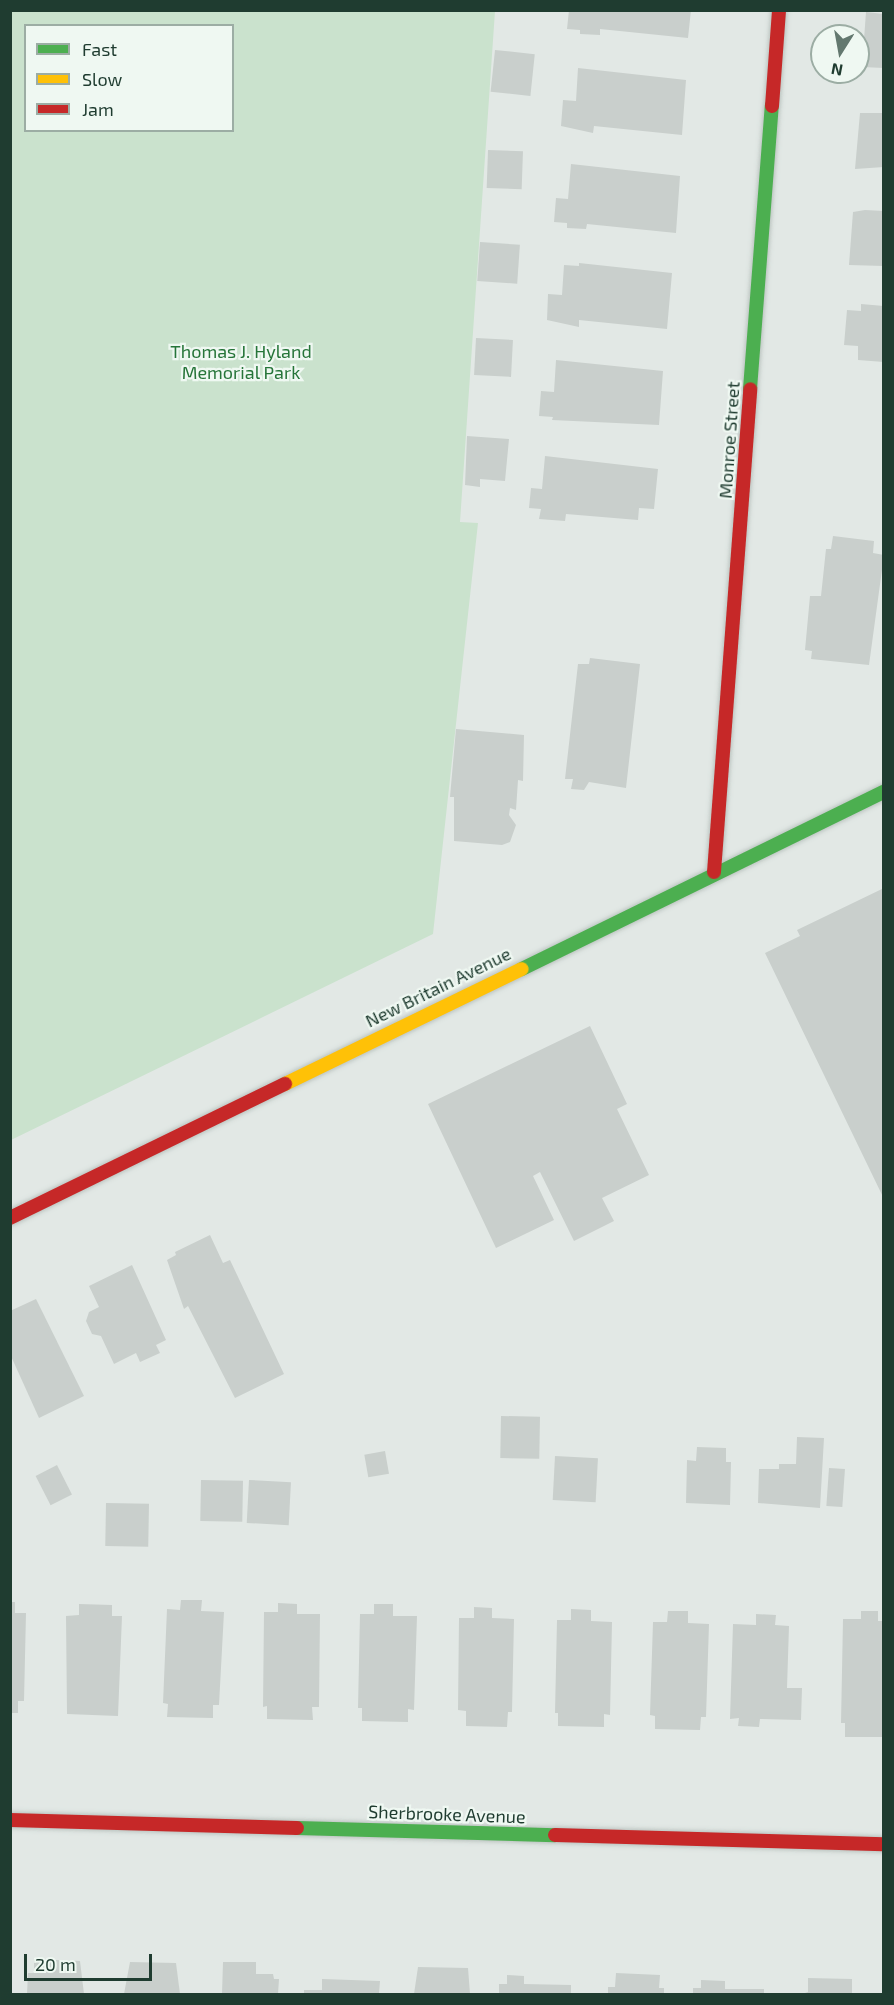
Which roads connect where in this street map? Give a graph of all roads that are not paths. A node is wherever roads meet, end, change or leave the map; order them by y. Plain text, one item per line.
1 (779, 10) edge
2 (884, 792) edge
3 (714, 872) junction
4 (10, 1218) edge
5 (10, 1820) edge
6 (884, 1844) edge

1 - 3 street, Monroe Street
2 - 3 street, New Britain Avenue
3 - 4 street, New Britain Avenue
5 - 6 street, Sherbrooke Avenue

